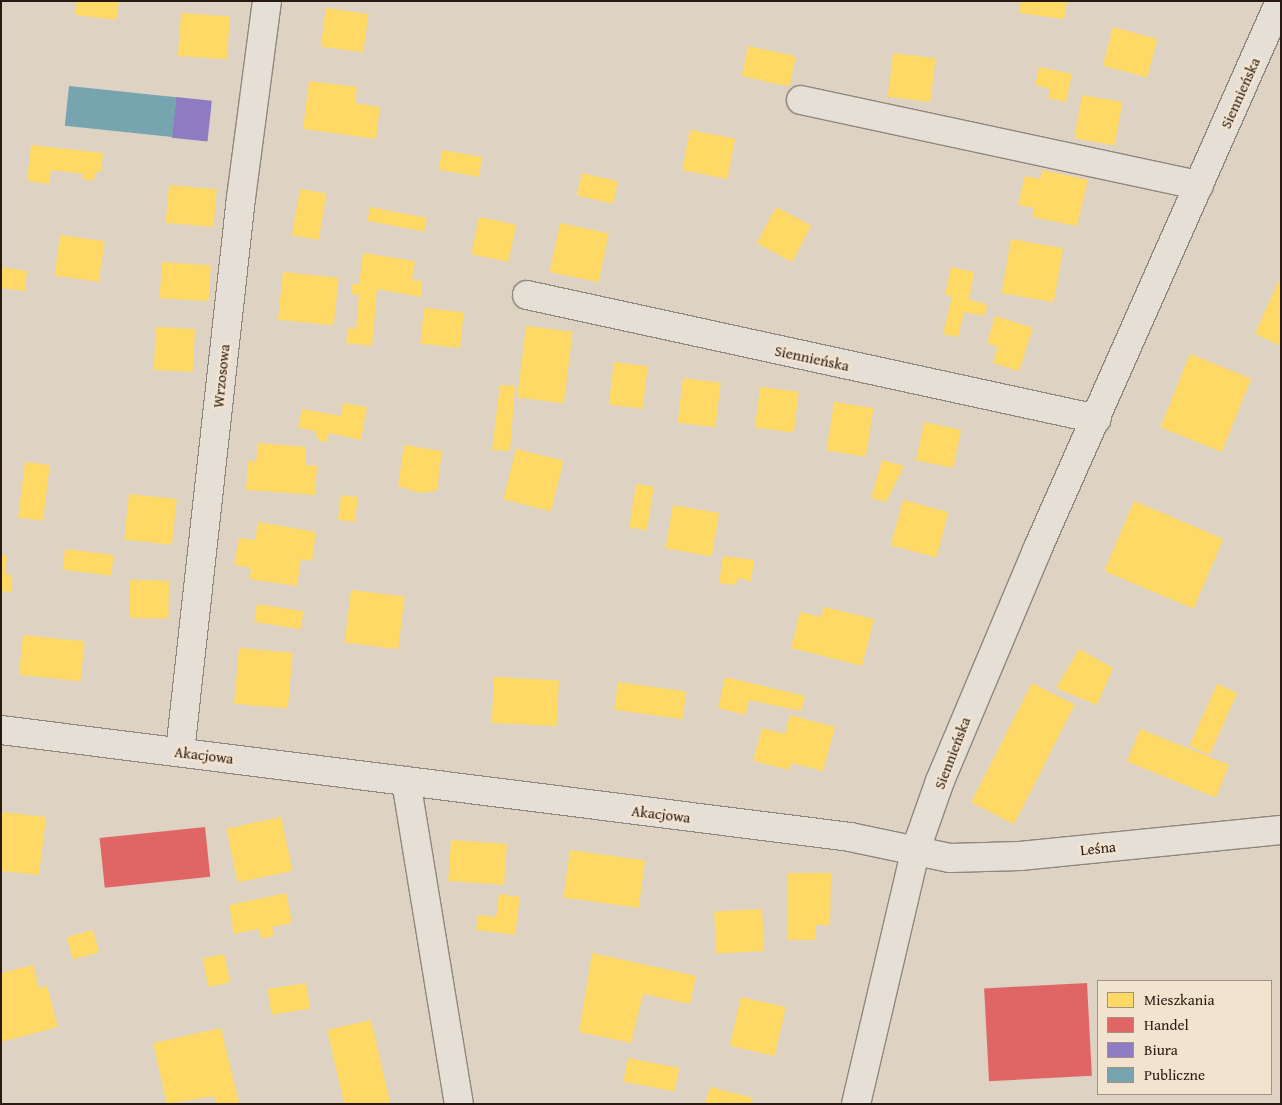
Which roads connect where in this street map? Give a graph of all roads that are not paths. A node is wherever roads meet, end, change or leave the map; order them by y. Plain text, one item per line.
1 (267, 1) edge
2 (1280, 1) edge
3 (801, 100) dead end
4 (1199, 185) junction
5 (527, 295) dead end
6 (1097, 419) junction
7 (1, 730) edge
8 (180, 752) junction
9 (406, 781) junction
10 (1281, 830) edge
11 (916, 849) junction
12 (459, 1104) edge
13 (856, 1104) edge

1 - 8 street, Wrzosowa
2 - 4 street, Siennieńska
3 - 4 street
4 - 6 street, Siennieńska
5 - 6 street, Siennieńska
6 - 11 street, Siennieńska
7 - 8 street, Akacjowa
8 - 9 street, Akacjowa
9 - 11 street, Akacjowa
9 - 12 street
10 - 11 street, Leśna
11 - 13 street, Siennieńska

